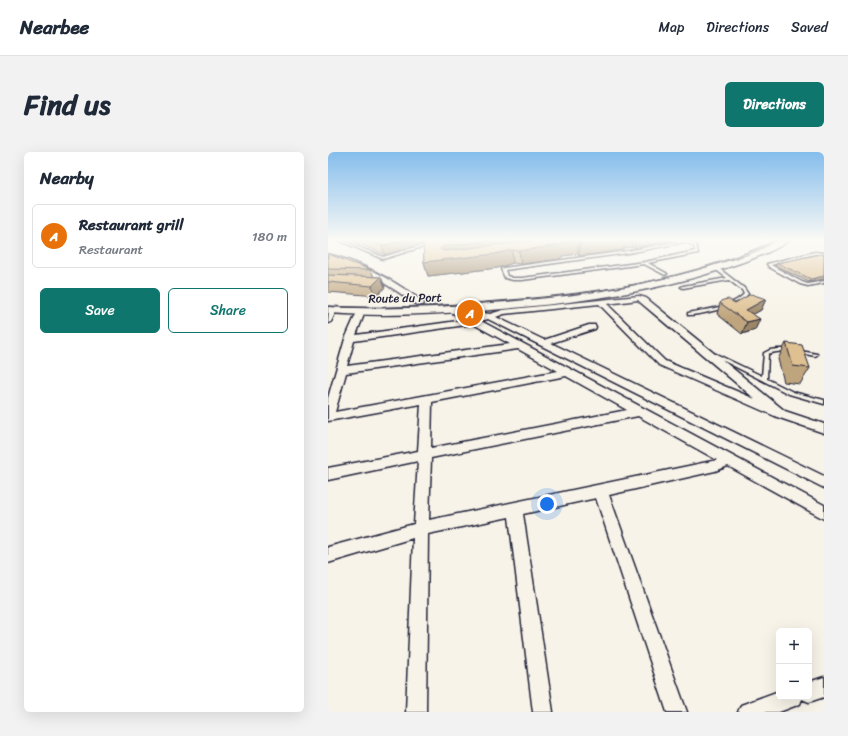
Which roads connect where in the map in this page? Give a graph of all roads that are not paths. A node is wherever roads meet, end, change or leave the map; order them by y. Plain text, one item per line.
1 (357, 266) edge
2 (524, 266) edge
3 (619, 266) edge
4 (651, 266) edge
5 (694, 266) edge
6 (721, 266) edge
7 (770, 266) edge
8 (716, 268) junction
9 (665, 274) junction
10 (730, 279) junction
11 (824, 282) edge
12 (378, 284) edge
13 (394, 284) junction
14 (683, 287) dead end
15 (335, 300) dead end
16 (601, 302) junction
17 (420, 303) junction
18 (472, 308) junction
19 (452, 309) junction
20 (360, 312) junction
21 (329, 313) edge
22 (689, 314) dead end
23 (489, 316) junction
24 (474, 321) junction
25 (592, 327) dead end
26 (350, 339) junction
27 (543, 343) junction
28 (519, 346) junction
29 (706, 351) junction
30 (815, 354) dead end
31 (342, 370) junction
32 (567, 372) junction
33 (764, 380) junction
34 (427, 399) junction
35 (824, 402) edge
36 (640, 411) junction
37 (781, 414) junction
38 (328, 417) edge
39 (824, 429) edge
40 (425, 454) junction
41 (729, 460) junction
42 (328, 474) edge
43 (824, 482) edge
44 (600, 490) junction
45 (515, 509) junction
46 (824, 512) edge
47 (421, 529) junction
48 (328, 555) edge
49 (824, 687) edge
50 (812, 691) edge
51 (784, 700) edge
52 (416, 712) edge
53 (543, 712) edge
54 (677, 712) edge
55 (748, 712) edge

1 - 13 street
2 - 3 lane
4 - 9 lane
5 - 9 main road, Route du Port
6 - 8 main road, Route du Port
7 - 11 lane
8 - 10 lane
8 - 18 main road, Route du Port
9 - 17 main road, Route du Port
10 - 14 lane
10 - 22 lane
12 - 13 street
13 - 17 street
15 - 17 main road, Route du Port
16 - 23 street
16 - 29 street
16 - 37 street
18 - 19 main road, Route du Port
18 - 23 street
19 - 20 main road, Route du Port
19 - 24 street
20 - 21 main road, Route du Port
20 - 26 street
23 - 24 street
23 - 27 street
24 - 26 street
24 - 28 street
25 - 27 street
26 - 31 street
27 - 43 street
28 - 31 street
28 - 32 street
29 - 33 lane
29 - 37 street
30 - 33 lane
31 - 38 street
32 - 34 street
32 - 36 street
33 - 35 lane
34 - 38 street
34 - 40 street
36 - 40 street
36 - 41 street
37 - 39 street
40 - 42 street
40 - 47 street
41 - 44 street
41 - 46 street
44 - 45 street
44 - 54 street
45 - 47 street
45 - 53 street
47 - 48 street
47 - 52 street
49 - 50 street
51 - 55 street

